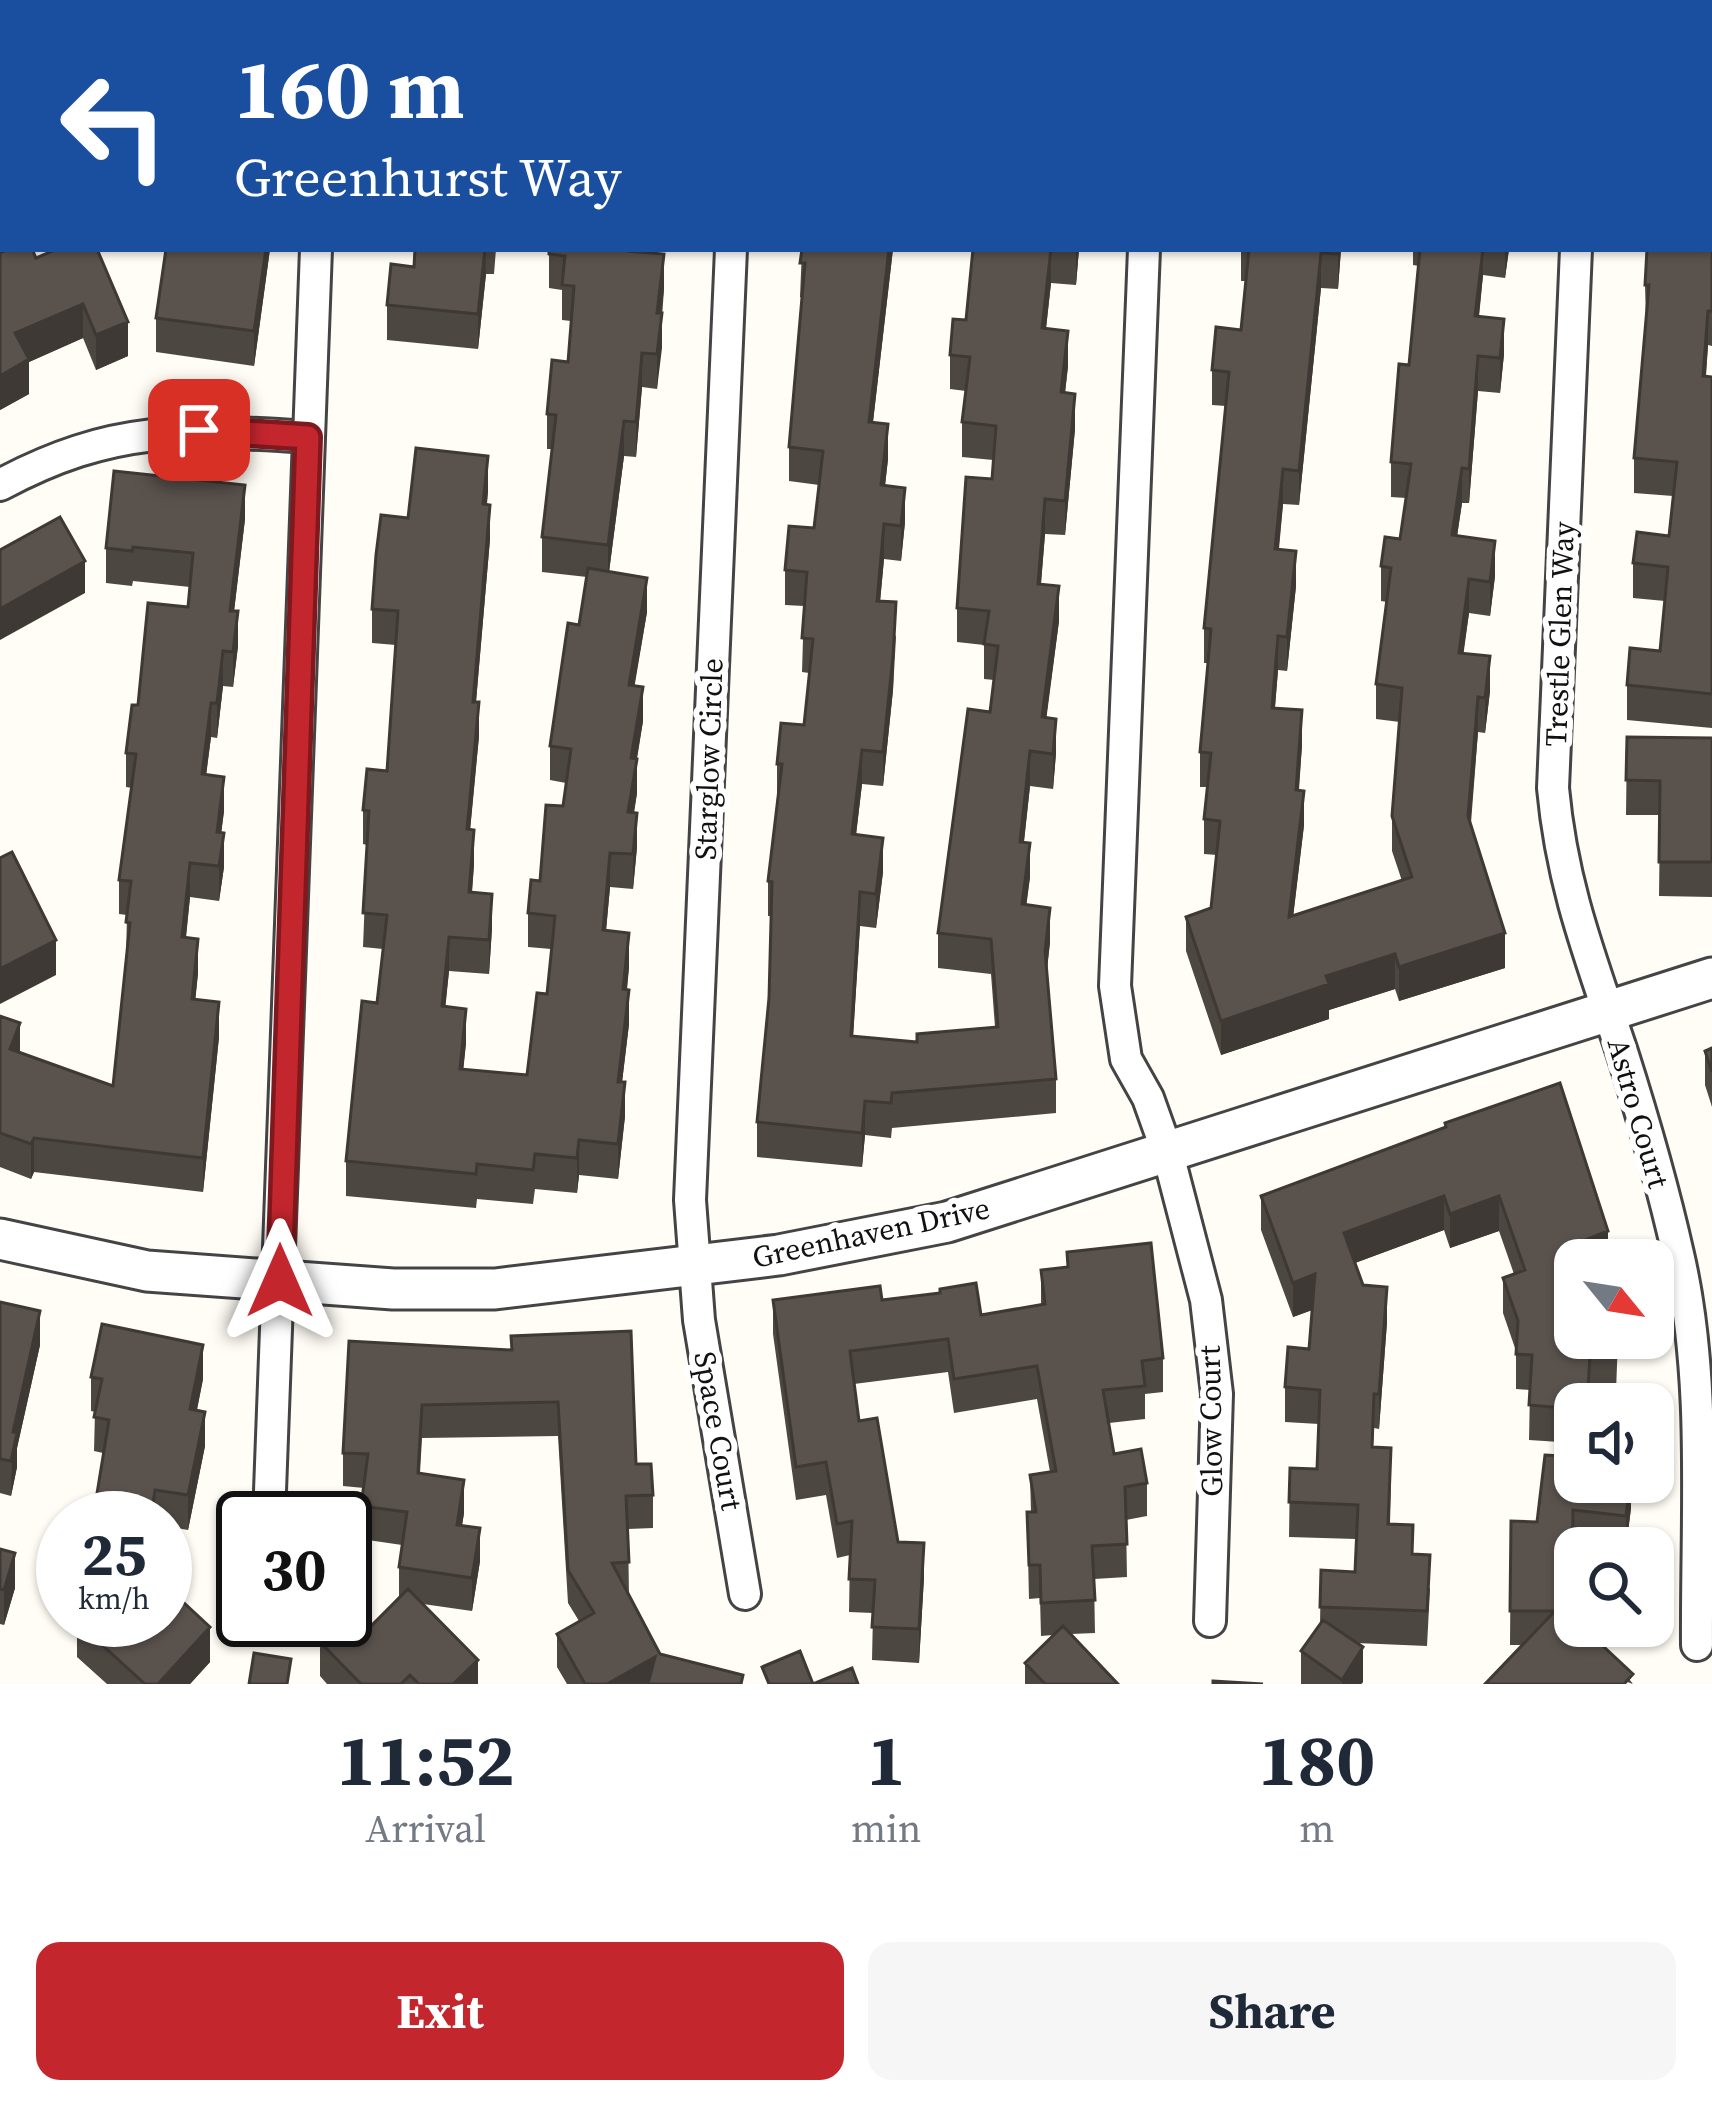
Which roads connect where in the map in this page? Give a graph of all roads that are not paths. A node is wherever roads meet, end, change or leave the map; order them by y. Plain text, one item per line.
1 (316, 252) edge
2 (730, 252) edge
3 (1144, 252) edge
4 (1576, 252) edge
5 (308, 437) junction
6 (0, 485) edge
7 (1712, 978) edge
8 (1608, 1011) junction
9 (1168, 1154) junction
10 (0, 1239) edge
11 (694, 1268) junction
12 (280, 1281) junction
13 (270, 1491) edge
14 (745, 1594) dead end
15 (1210, 1621) dead end
16 (1697, 1645) dead end

1 - 5 street
2 - 11 street, Starglow Circle
3 - 9 street
4 - 8 street, Trestle Glen Way
5 - 6 street
5 - 12 street
7 - 8 street, Greenhaven Drive
8 - 9 street, Greenhaven Drive
8 - 16 street, Astro Court
9 - 11 street, Greenhaven Drive
9 - 15 street, Glow Court
10 - 12 street, Greenhaven Drive
11 - 12 street, Greenhaven Drive
11 - 14 street, Space Court
12 - 13 street

